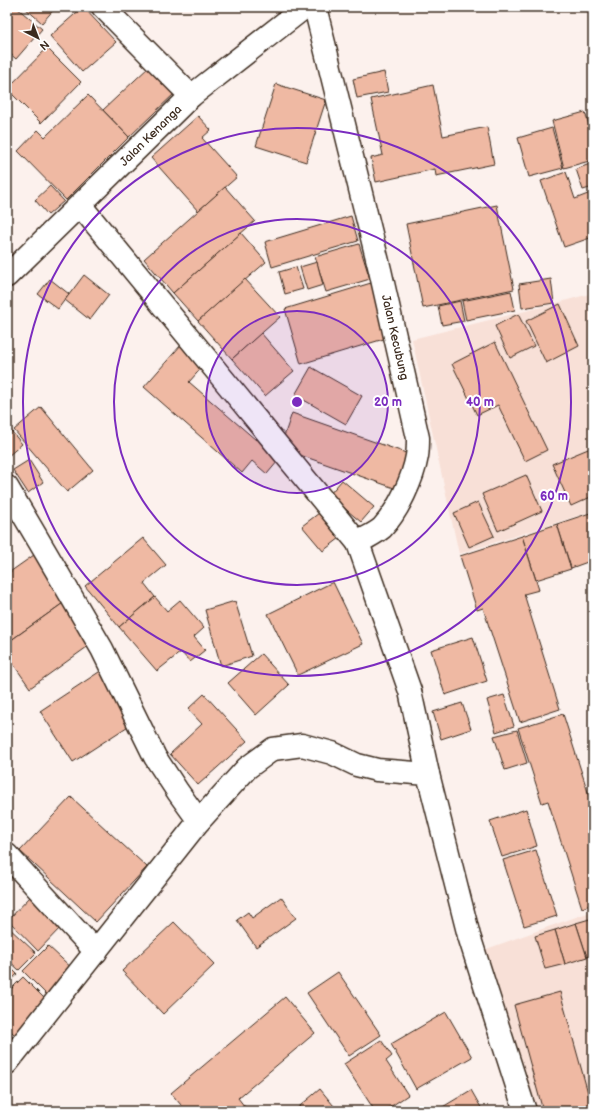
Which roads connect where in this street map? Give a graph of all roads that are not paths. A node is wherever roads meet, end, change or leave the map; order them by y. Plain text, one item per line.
1 (103, 7) edge
2 (305, 7) edge
3 (315, 7) edge
4 (191, 96) junction
5 (80, 205) junction
6 (7, 276) edge
7 (7, 488) edge
8 (358, 543) junction
9 (428, 774) junction
10 (199, 821) junction
11 (7, 855) edge
12 (96, 952) junction
13 (7, 1063) edge
14 (525, 1111) edge

1 - 4 street
2 - 4 street, Jalan Kenanga
3 - 8 street, Jalan Kecubung
4 - 5 street, Jalan Kenanga
5 - 6 street, Jalan Kenanga
5 - 8 street
7 - 10 street
8 - 9 street
9 - 10 street
9 - 14 street
10 - 12 street
11 - 12 street
12 - 13 street

